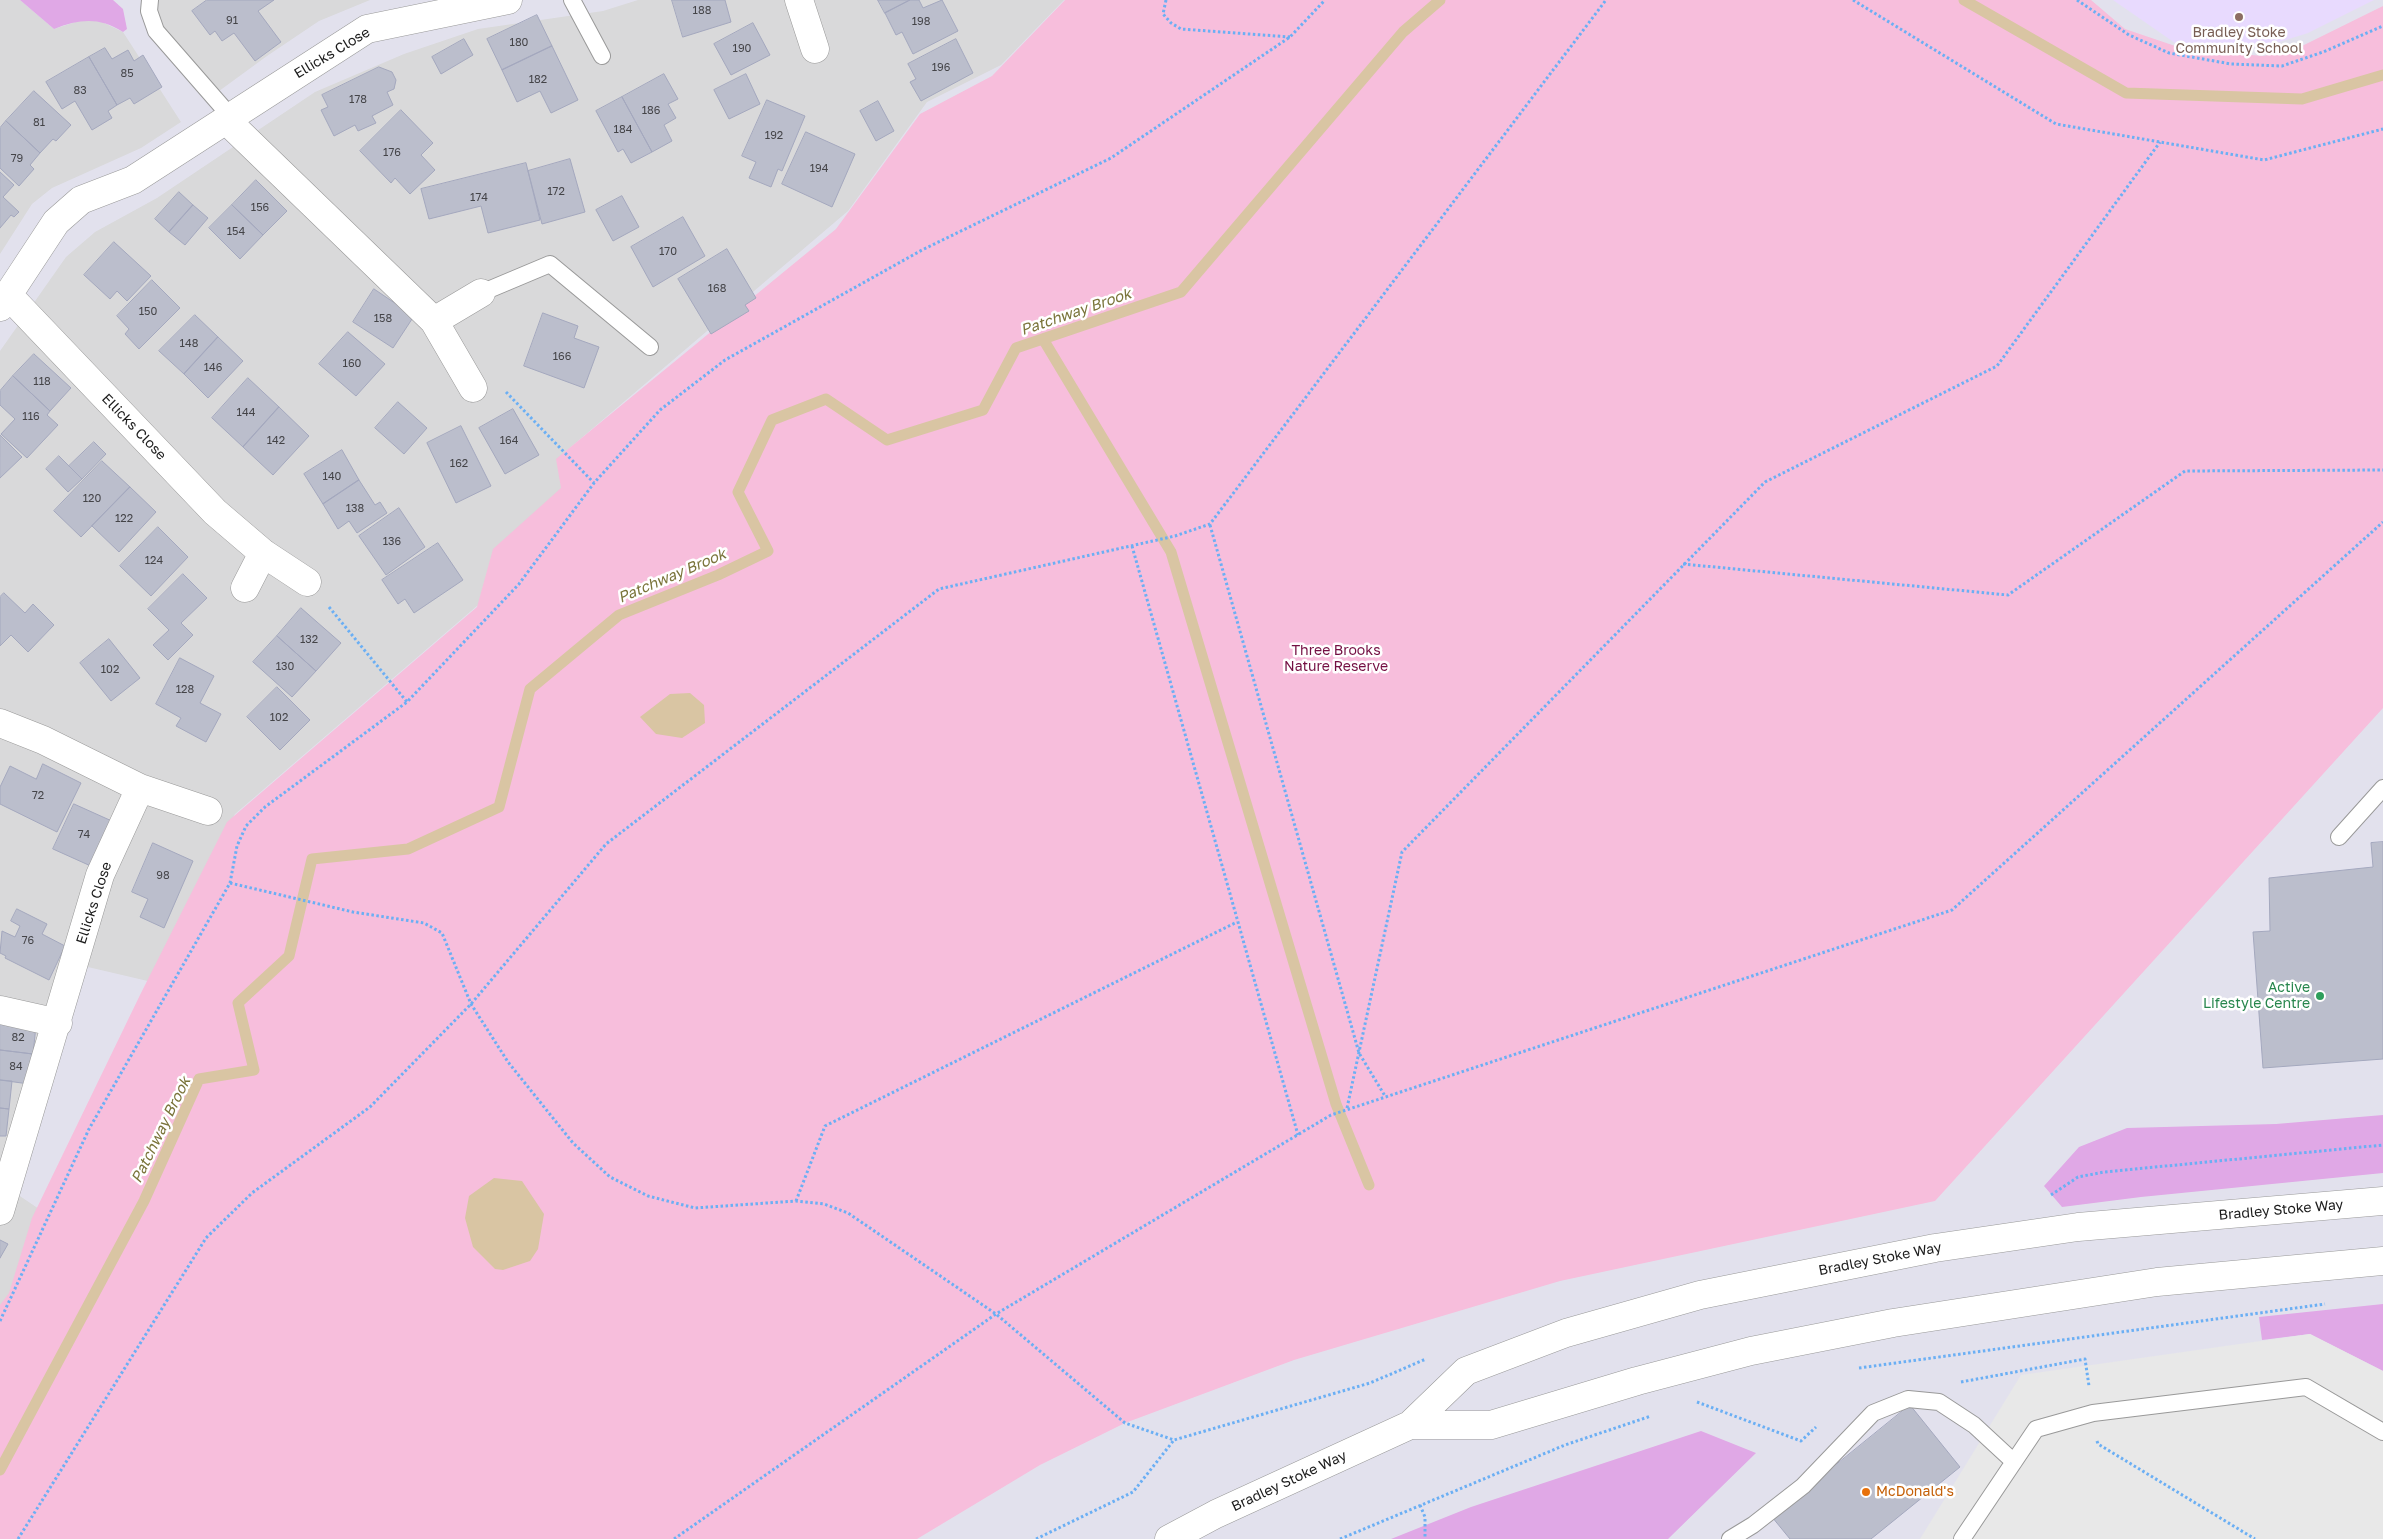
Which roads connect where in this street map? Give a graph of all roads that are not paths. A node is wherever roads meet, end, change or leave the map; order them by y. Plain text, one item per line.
1 (150, 0) edge
2 (508, 0) edge
3 (572, 0) edge
4 (799, 0) edge
5 (815, 49) dead end
6 (602, 56) dead end
7 (229, 119) junction
8 (481, 293) joint
9 (4, 301) edge
10 (434, 321) junction
11 (650, 348) dead end
12 (473, 388) road end
13 (263, 553) junction
14 (307, 582) road end
15 (245, 588) dead end
16 (0, 723) edge
17 (140, 788) junction
18 (2380, 796) edge
19 (208, 811) dead end
20 (2339, 837) dead end
21 (0, 1010) edge
22 (58, 1022) junction
23 (4, 1184) edge
24 (2383, 1201) edge
25 (0, 1211) edge
26 (2383, 1260) edge
27 (1410, 1425) junction
28 (2383, 1432) edge
29 (2014, 1462) junction
30 (1732, 1538) edge
31 (1169, 1539) edge
32 (1962, 1539) edge

1 - 7 lane
2 - 7 street, Ellicks Close
3 - 6 lane
4 - 5 street
7 - 9 street, Ellicks Close
7 - 10 street
8 - 10 street
8 - 11 lane
9 - 13 street, Ellicks Close
10 - 12 street
13 - 14 street, Ellicks Close
13 - 15 street
16 - 17 street
17 - 19 street
17 - 22 street, Ellicks Close
18 - 20 lane
21 - 22 street
22 - 23 street, Ellicks Close
23 - 25 street, Ellicks Close
24 - 27 street, Bradley Stoke Way
26 - 27 street, Bradley Stoke Way
27 - 31 street, Bradley Stoke Way
28 - 29 lane
29 - 30 lane
29 - 32 lane

